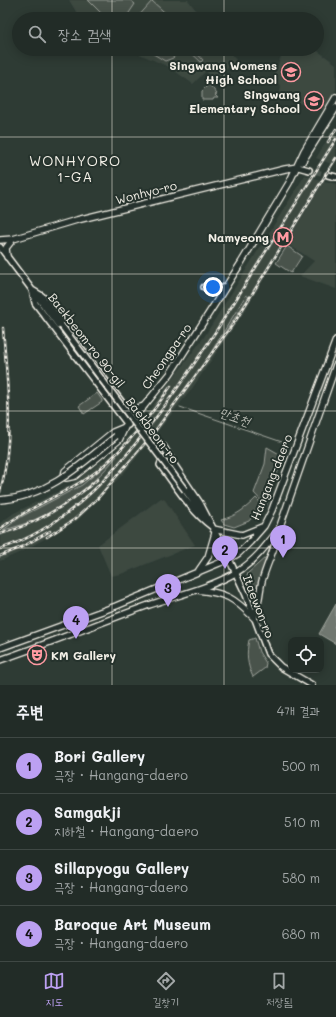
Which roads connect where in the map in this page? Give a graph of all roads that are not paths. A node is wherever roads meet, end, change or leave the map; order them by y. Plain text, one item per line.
1 (336, 97) edge
2 (336, 108) edge
3 (298, 167) junction
4 (309, 170) tunnel mouth
5 (328, 175) tunnel mouth
6 (336, 177) edge
7 (12, 239) junction
8 (0, 240) edge
9 (0, 247) edge
10 (7, 257) junction
11 (227, 286) junction
12 (204, 287) dead end
13 (32, 290) junction
14 (336, 340) edge
15 (336, 365) edge
16 (144, 406) junction
17 (127, 426) junction
18 (164, 459) junction
19 (173, 463) junction
20 (181, 473) junction
21 (170, 479) junction
22 (0, 500) edge
23 (264, 526) junction
24 (279, 529) junction
25 (213, 530) junction
26 (229, 559) junction
27 (198, 572) junction
28 (235, 573) junction
29 (196, 590) junction
30 (254, 618) junction
31 (0, 648) edge
32 (0, 660) edge
33 (312, 685) edge

1 - 3 main road, Cheongpa-ro
2 - 3 main road, Cheongpa-ro
3 - 4 main road
3 - 7 main road, Wonhyo-ro
3 - 11 main road, Cheongpa-ro
5 - 6 main road
7 - 8 main road, Wonhyo-ro
7 - 10 main road
9 - 10 main road, Baekbeom-ro
10 - 13 main road, Baekbeom-ro
11 - 12 main road
11 - 16 main road, Cheongpa-ro
13 - 16 main road, Baekbeom-ro 90-gil
13 - 17 main road, Baekbeom-ro 90-gil
13 - 25 main road, Baekbeom-ro, bridge
14 - 23 main road, Hangang-daero
15 - 24 main road, Hangang-daero
16 - 17 main road, Cheongpa-ro
17 - 17 main road
17 - 22 main road, Cheongpa-ro, bridge
18 - 19 main road
18 - 19 main road
18 - 21 main road
19 - 20 main road
20 - 21 main road
20 - 25 main road
21 - 25 main road
23 - 25 main road
23 - 26 main road, Hangang-daero
24 - 28 main road, Hangang-daero
24 - 30 main road
25 - 26 main road, Baekbeom-ro
25 - 27 main road
26 - 27 main road, Hangang-daero
26 - 28 main road, Itaewon-ro
27 - 31 main road, Hangang-daero
28 - 29 main road, Hangang-daero
28 - 30 main road, Itaewon-ro
29 - 30 main road
29 - 32 main road, Hangang-daero
30 - 33 main road, Itaewon-ro

